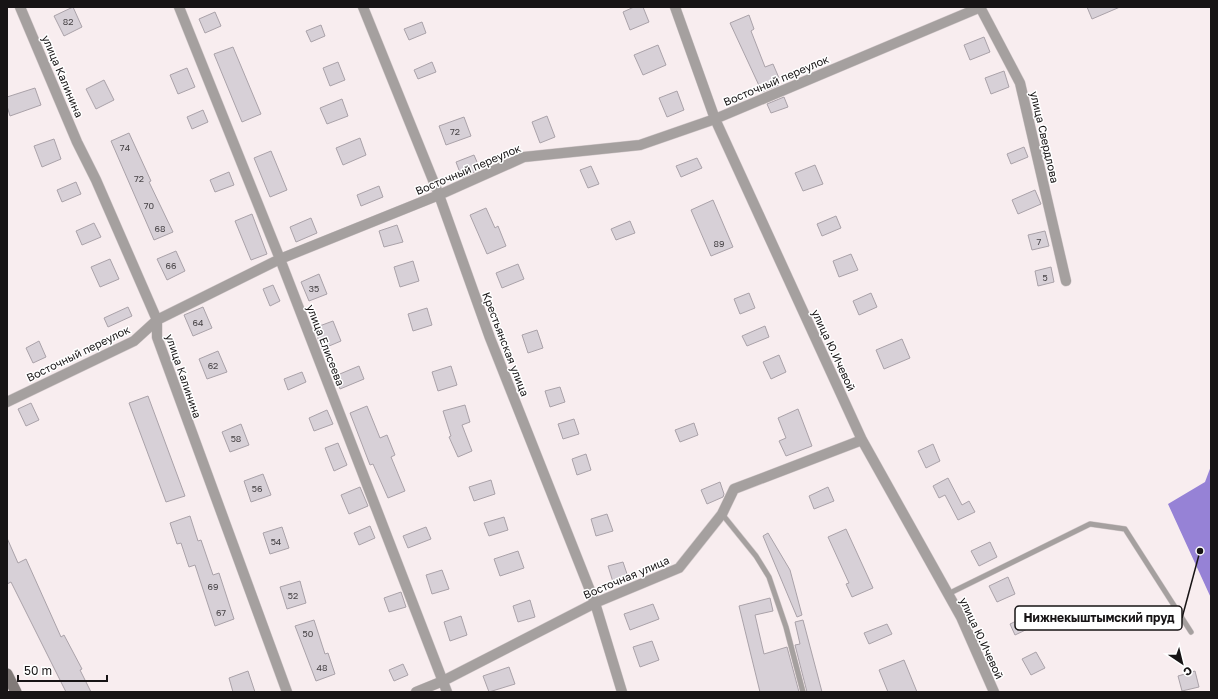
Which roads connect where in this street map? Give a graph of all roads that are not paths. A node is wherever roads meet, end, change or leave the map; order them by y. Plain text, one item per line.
1 (20, 7) edge
2 (179, 7) edge
3 (363, 7) edge
4 (675, 7) edge
5 (981, 7) edge
6 (715, 118) junction
7 (439, 195) junction
8 (280, 259) junction
9 (1066, 281) dead end
10 (157, 320) junction
11 (7, 402) edge
12 (862, 440) junction
13 (722, 514) junction
14 (948, 594) junction
15 (594, 603) junction
16 (1191, 632) dead end
17 (7, 674) edge
18 (443, 681) junction
19 (16, 692) edge
20 (287, 692) edge
21 (416, 692) edge
22 (447, 692) edge
23 (622, 692) edge
24 (803, 692) edge
25 (994, 692) edge

1 - 10 street, улица Калинина
2 - 8 street, улица Елисеева
3 - 7 street, Крестьянская улица
4 - 6 street, улица Ю.Ичевой
5 - 6 street, Восточный переулок
5 - 9 street, улица Свердлова
6 - 7 street, Восточный переулок
6 - 12 street, улица Ю.Ичевой
7 - 8 street, Восточный переулок
7 - 15 street, Крестьянская улица
8 - 10 street, Восточный переулок
8 - 18 street, улица Елисеева
10 - 11 street, Восточный переулок
10 - 20 street, улица Калинина
12 - 13 street, Восточная улица
12 - 14 street, улица Ю.Ичевой
13 - 15 street, Восточная улица
13 - 24 lane
14 - 16 lane
14 - 25 street, улица Ю.Ичевой
15 - 18 street, Восточная улица
15 - 23 street, Крестьянская улица
17 - 19 main road
18 - 21 street, Восточная улица
18 - 22 street, улица Елисеева

